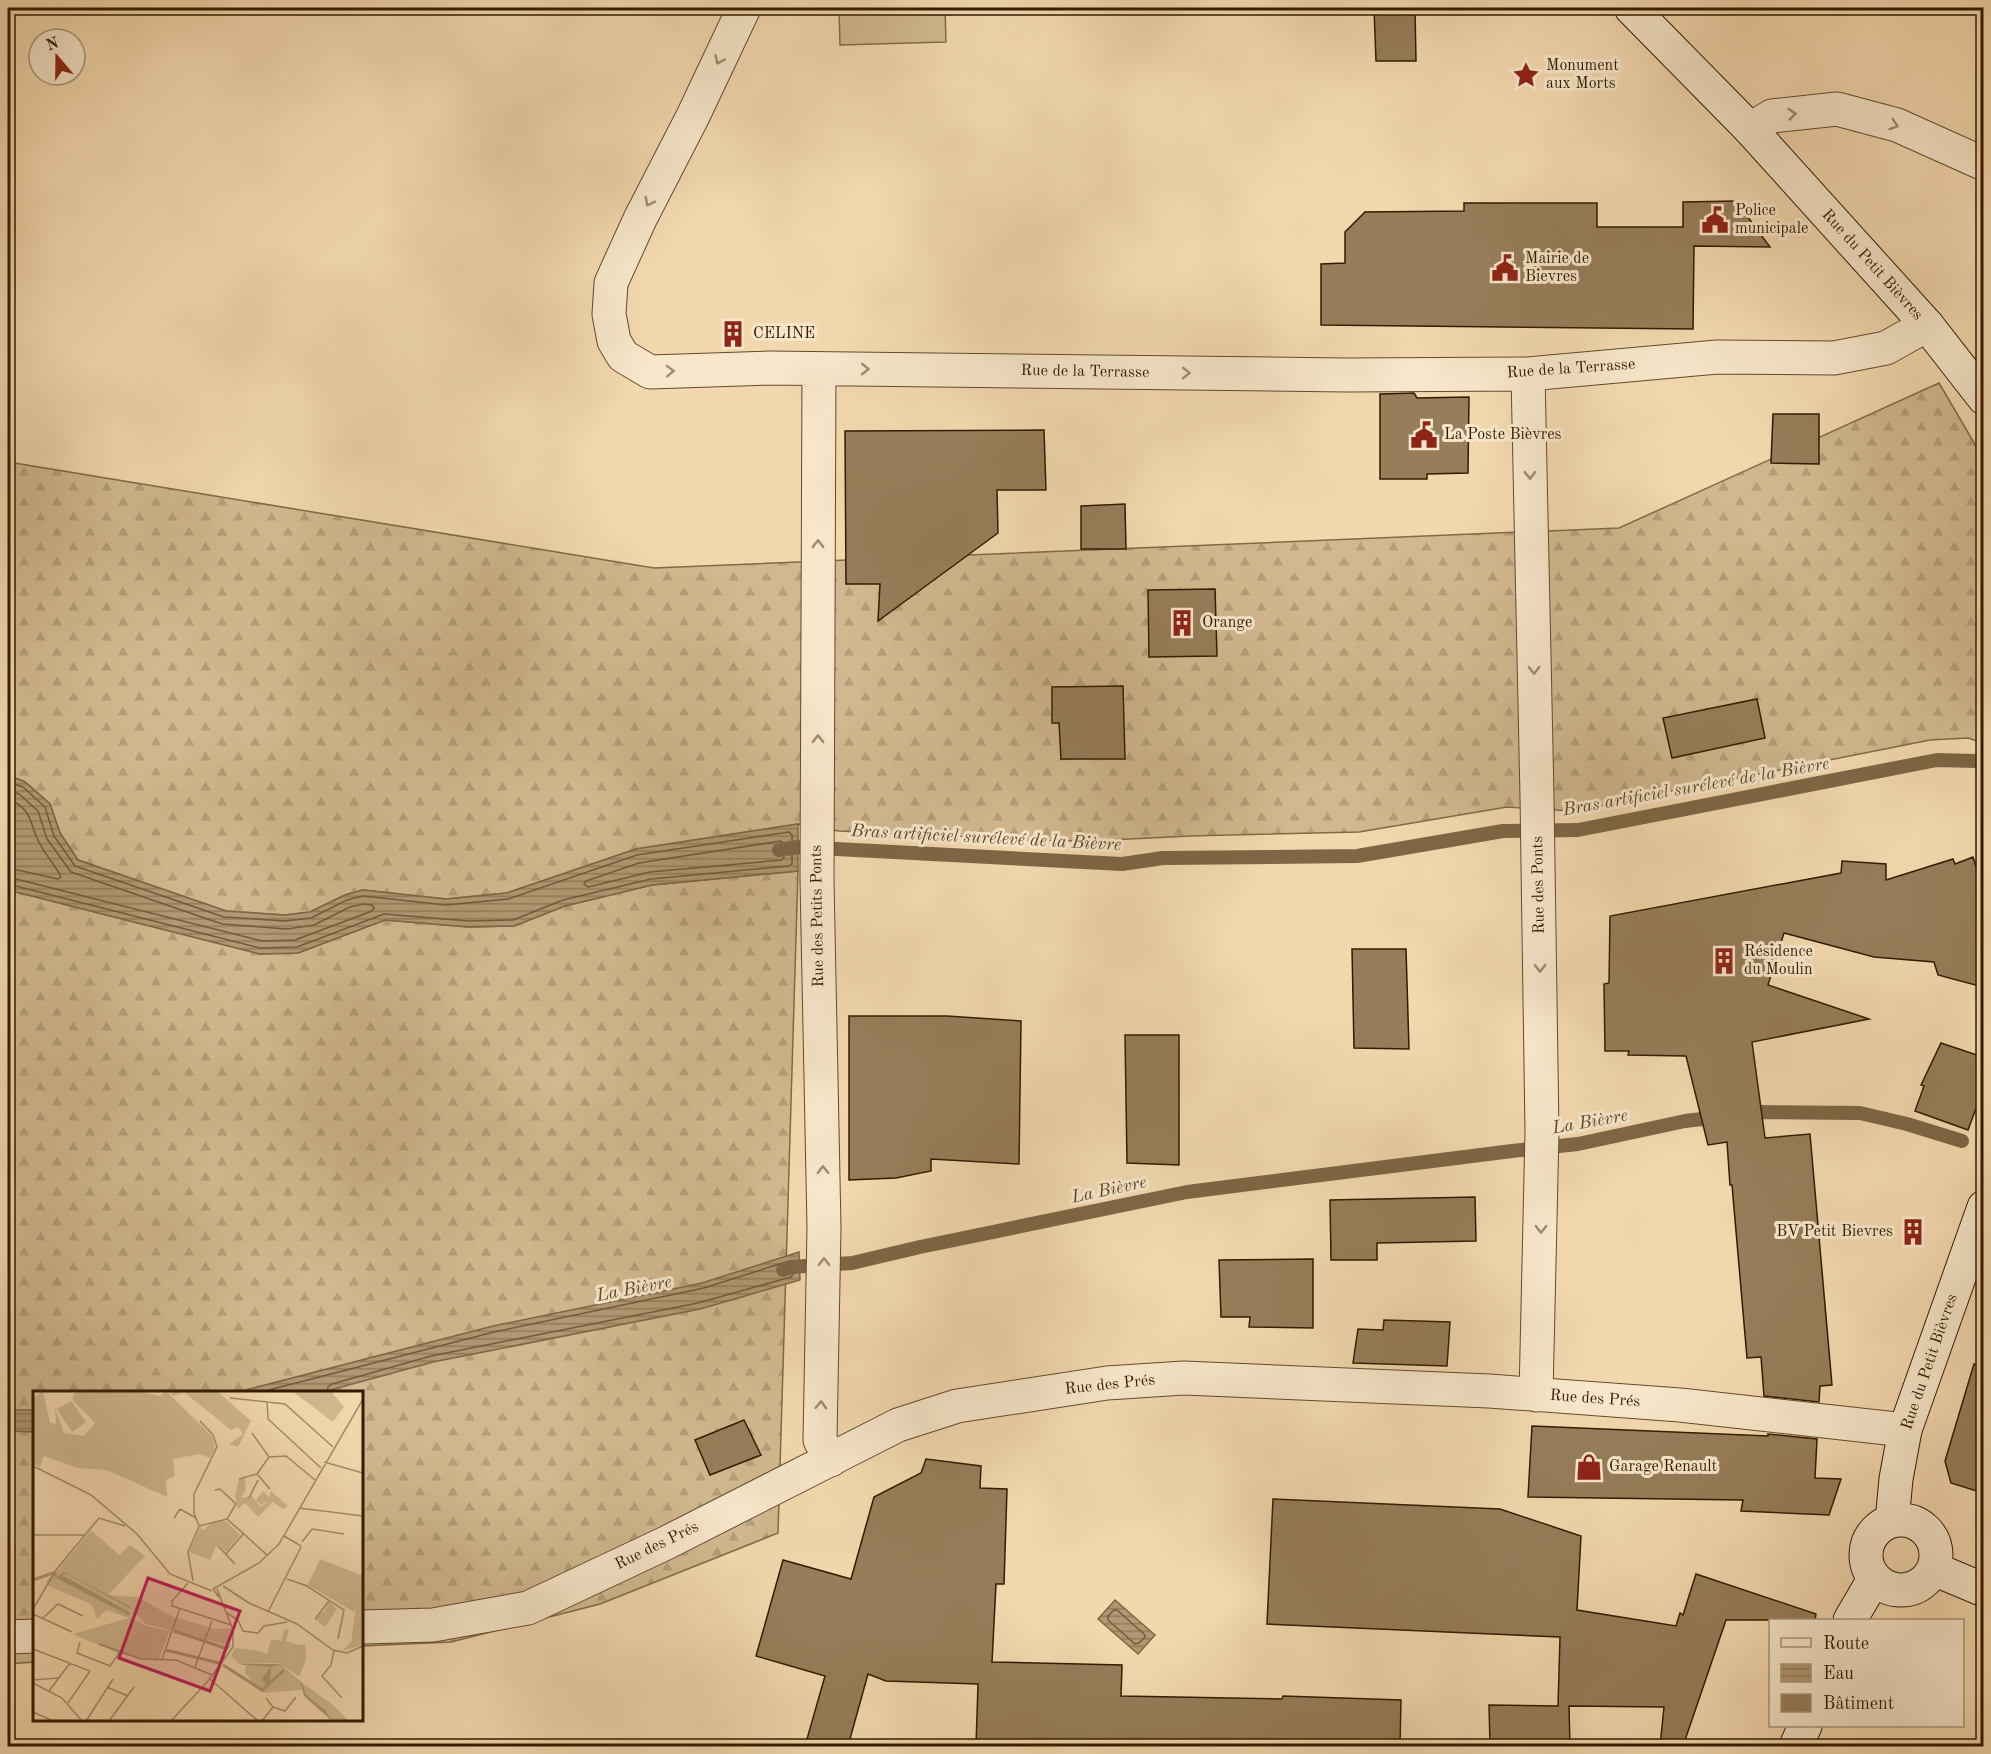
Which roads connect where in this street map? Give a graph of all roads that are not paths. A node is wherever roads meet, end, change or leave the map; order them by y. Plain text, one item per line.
1 (744, 8) edge
2 (1631, 8) edge
3 (1750, 129) junction
4 (1983, 164) edge
5 (1927, 325) junction
6 (819, 369) junction
7 (1528, 374) junction
8 (1983, 398) edge
9 (1983, 1207) edge
10 (1536, 1395) junction
11 (1905, 1430) junction
12 (831, 1460) junction
13 (1892, 1521) junction
14 (1934, 1569) junction
15 (1874, 1579) junction
16 (1983, 1590) edge
17 (1851, 1619) edge
18 (363, 1627) edge
19 (33, 1636) edge
20 (8, 1637) edge
21 (1804, 1727) edge
22 (1796, 1746) edge

1 -> 6 street, Rue de la Terrasse
2 - 3 street, Rue du Petit Bièvres
3 -> 4 street
3 - 5 street, Rue du Petit Bièvres
5 - 7 street, Rue de la Terrasse
5 - 8 street, Rue du Petit Bièvres
6 -> 7 street, Rue de la Terrasse
12 -> 6 street, Rue des Petits Ponts
7 -> 10 street, Rue des Ponts
9 - 11 street, Rue du Petit Bièvres
10 - 11 street, Rue des Prés
10 - 12 street, Rue des Prés
11 - 13 street, Rue du Petit Bièvres
12 - 18 street, Rue des Prés
13 - 14 street
13 - 15 street
14 - 15 street
14 - 16 street
15 - 17 street
19 - 20 street
21 - 22 street

